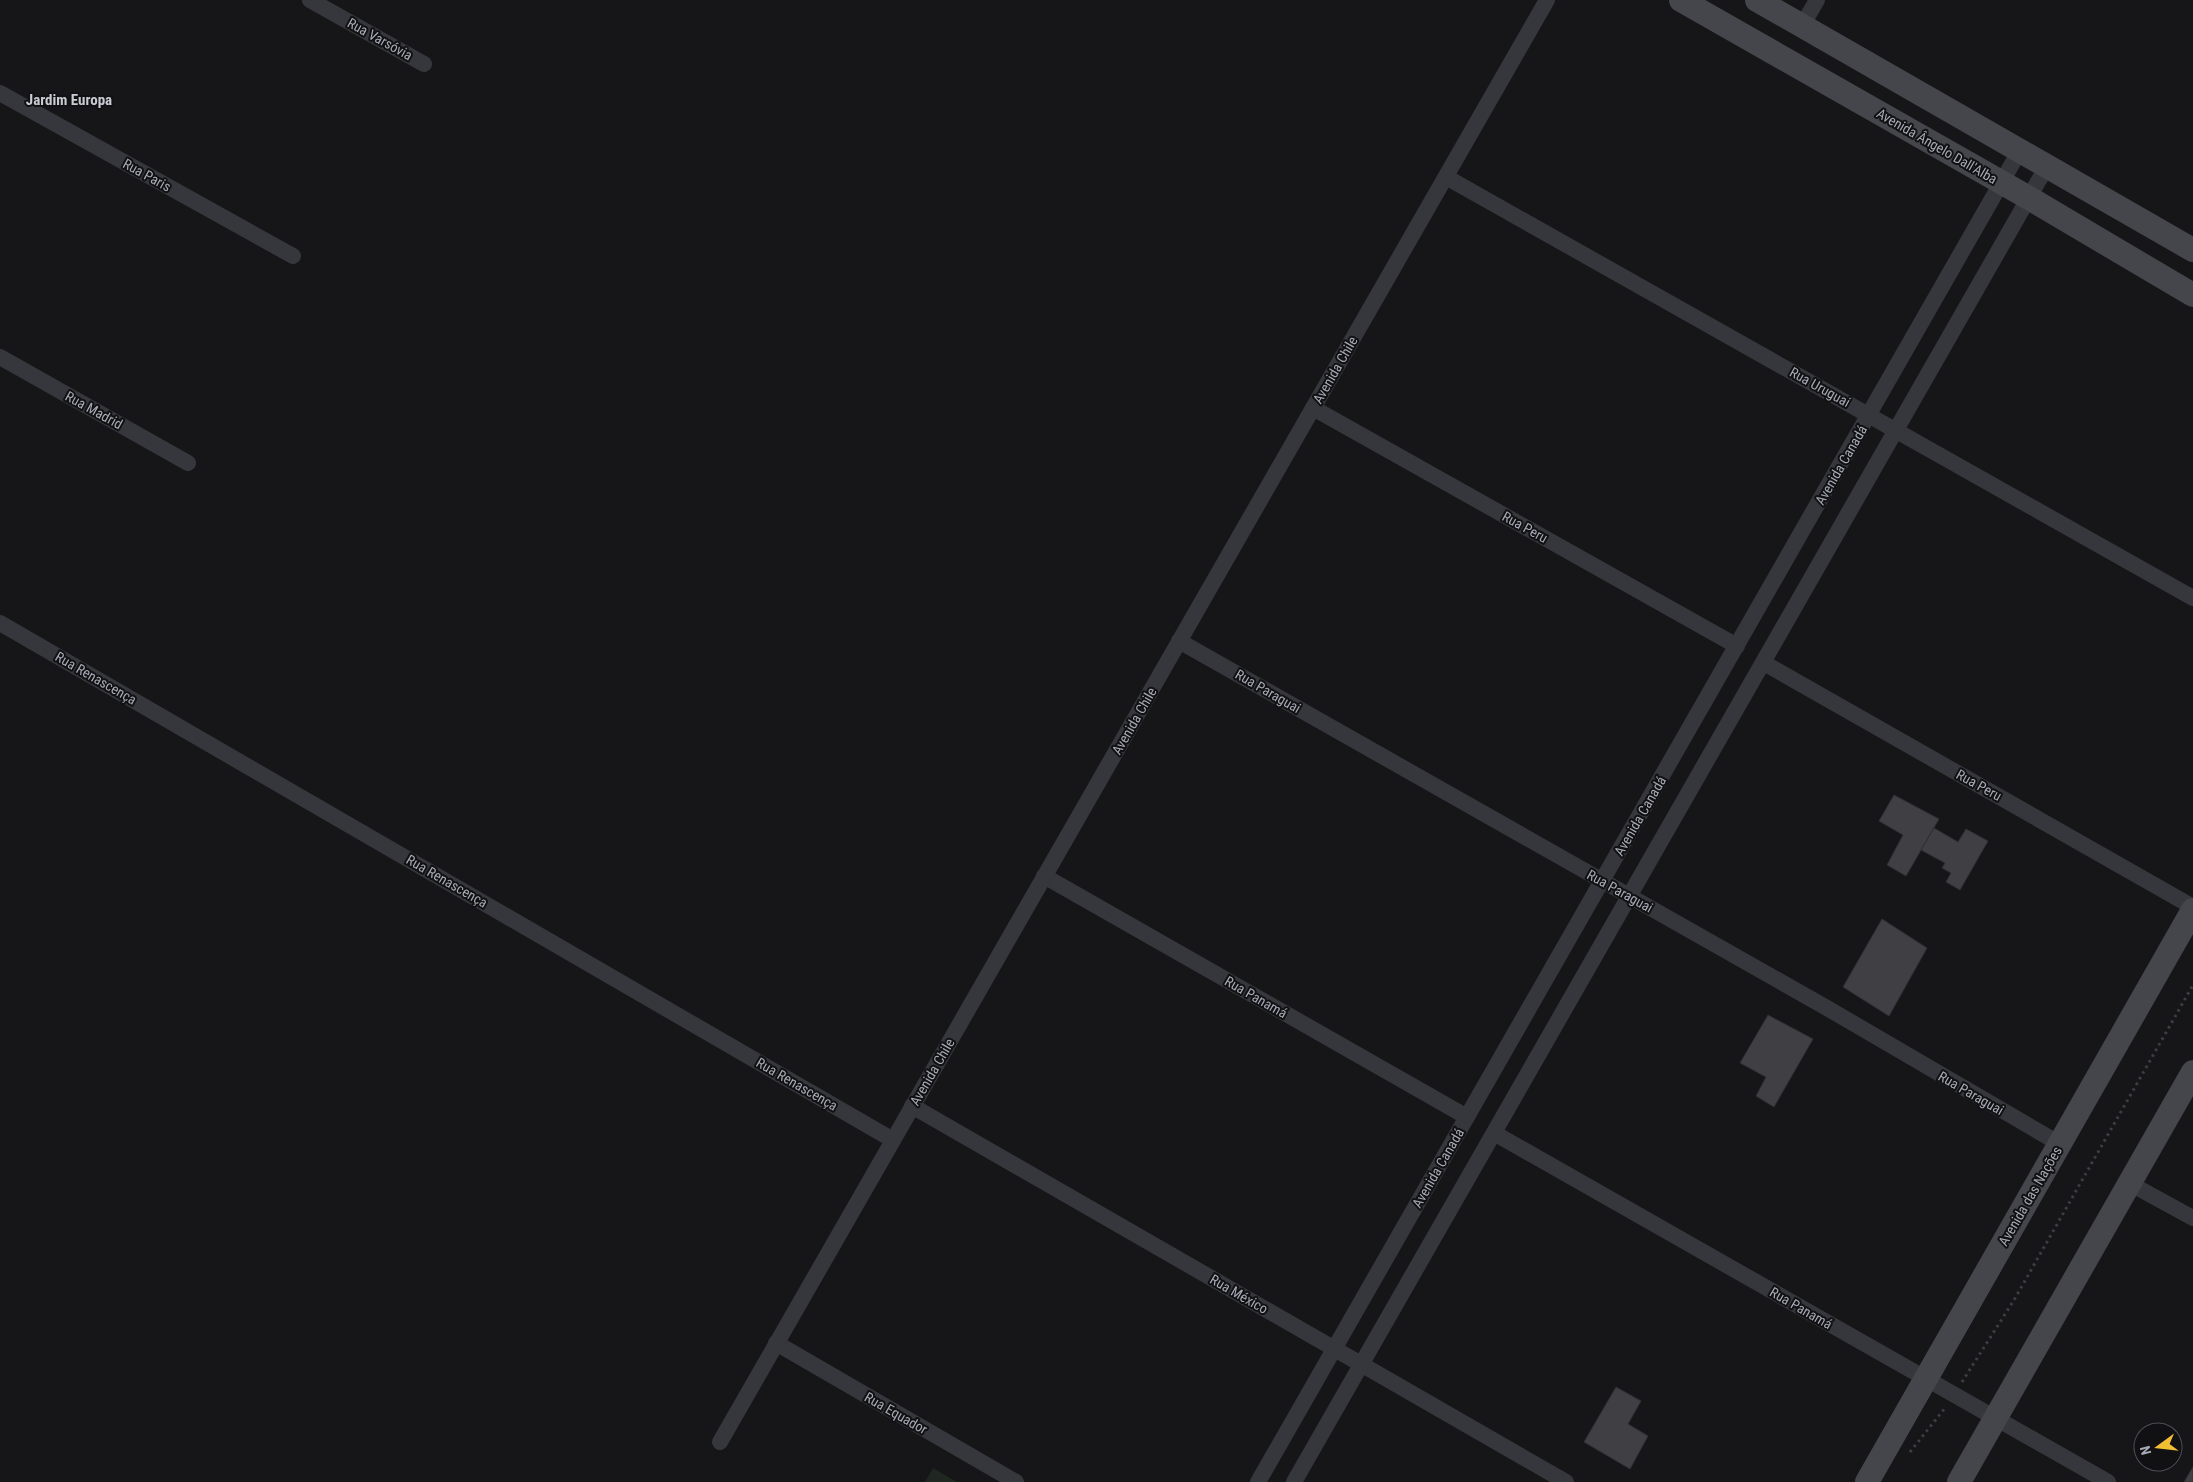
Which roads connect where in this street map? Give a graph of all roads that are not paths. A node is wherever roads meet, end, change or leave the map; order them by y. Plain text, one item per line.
1 (310, 0) edge
2 (1547, 0) edge
3 (1680, 0) edge
4 (1757, 0) edge
5 (1817, 0) edge
6 (1781, 6) edge
7 (1802, 26) junction
8 (424, 64) dead end
9 (0, 93) edge
10 (2020, 150) junction
11 (2047, 166) junction
12 (1446, 177) junction
13 (2002, 183) junction
14 (2029, 198) junction
15 (2193, 250) edge
16 (293, 256) dead end
17 (2193, 294) edge
18 (0, 357) edge
19 (1313, 408) junction
20 (1869, 415) junction
21 (1896, 430) junction
22 (188, 463) dead end
23 (2193, 598) edge
24 (0, 623) edge
25 (1180, 641) junction
26 (1738, 646) junction
27 (1764, 663) junction
28 (1044, 876) junction
29 (1602, 881) junction
30 (1630, 896) junction
31 (2193, 908) edge
32 (2193, 1072) edge
33 (912, 1106) junction
34 (1467, 1118) junction
35 (1494, 1133) junction
36 (893, 1140) junction
37 (2060, 1144) junction
38 (2130, 1183) junction
39 (2193, 1218) edge
40 (776, 1343) junction
41 (1334, 1349) junction
42 (1362, 1365) junction
43 (1926, 1379) junction
44 (1995, 1419) junction
45 (720, 1442) dead end
46 (1016, 1482) edge
47 (1258, 1482) edge
48 (1294, 1482) edge
49 (1566, 1482) edge
50 (1867, 1482) edge
51 (1959, 1482) edge
52 (2108, 1482) edge

1 - 8 street, Rua Varsóvia
2 - 12 street, Avenida Chile
3 - 13 main road, Avenida Ângelo Dall'Alba
4 - 6 main road
5 - 7 street
6 - 7 main road
7 - 10 main road
9 - 16 street, Rua Paris
10 - 11 main road
10 - 13 street, Avenida Canadá
11 - 14 street
11 - 15 main road
12 - 19 street, Avenida Chile
12 - 20 street, Rua Uruguai
13 - 14 main road, Avenida Ângelo Dall'Alba
13 - 20 street, Avenida Canadá
14 - 17 main road, Avenida Ângelo Dall'Alba
14 - 21 street
18 - 22 street, Rua Madrid
19 - 25 street, Avenida Chile
19 - 26 street, Rua Peru
20 - 21 street, Rua Uruguai
20 - 26 street, Avenida Canadá
21 - 23 street, Rua Uruguai
21 - 27 street
24 - 36 street, Rua Renascença
25 - 28 street, Avenida Chile
25 - 29 street, Rua Paraguai
26 - 29 street, Avenida Canadá
27 - 30 street
27 - 31 street, Rua Peru
28 - 33 street, Avenida Chile
28 - 34 street, Rua Panamá
29 - 30 street, Rua Paraguai
29 - 34 street, Avenida Canadá
30 - 35 street
30 - 37 street, Rua Paraguai
31 - 37 main road, Avenida das Nações
32 - 38 main road
33 - 36 street, Avenida Chile
33 - 41 street, Rua México
34 - 41 street, Avenida Canadá
35 - 42 street
35 - 43 street, Rua Panamá
36 - 40 street, Avenida Chile
37 - 43 main road, Avenida das Nações
38 - 39 street
38 - 44 main road
40 - 45 street, Avenida Chile
40 - 46 street, Rua Equador
41 - 42 street, Rua México
41 - 47 street, Avenida Canadá
42 - 48 street
42 - 49 street, Rua México
43 - 44 street, Rua Panamá
43 - 50 main road, Avenida das Nações
44 - 51 main road
44 - 52 street, Rua Panamá

